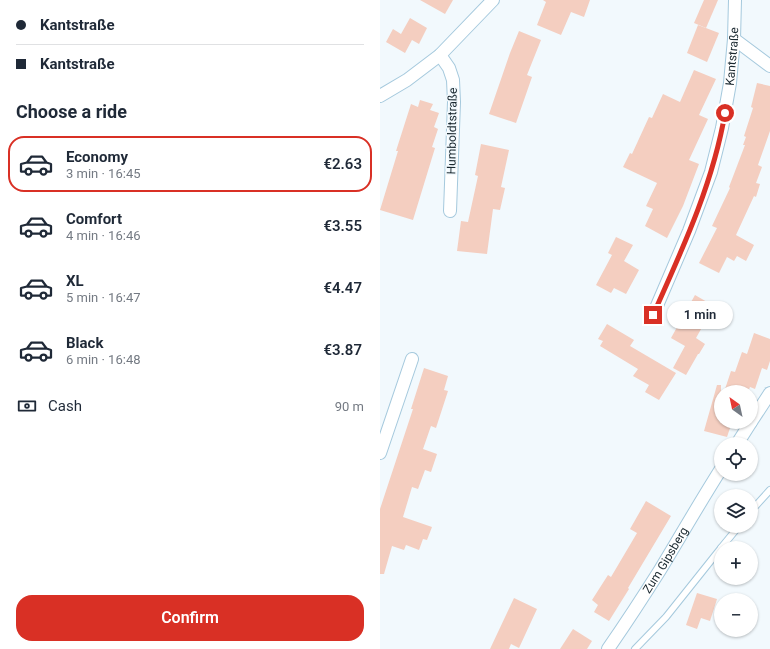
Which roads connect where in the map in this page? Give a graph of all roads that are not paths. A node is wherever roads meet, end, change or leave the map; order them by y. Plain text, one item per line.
1 (493, 0) edge
2 (735, 0) edge
3 (734, 39) junction
4 (440, 55) junction
5 (770, 66) edge
6 (380, 96) edge
7 (450, 211) dead end
8 (653, 315) dead end
9 (412, 359) dead end
10 (770, 393) edge
11 (758, 411) edge
12 (384, 429) edge
13 (380, 453) edge
14 (714, 480) edge
15 (770, 490) edge
16 (758, 503) edge
17 (733, 533) edge
18 (727, 541) edge
19 (714, 557) edge
20 (608, 649) edge
21 (635, 649) edge

1 - 4 street
2 - 3 street, Kantstraße
3 - 5 street
3 - 8 street, Kantstraße
4 - 6 street
4 - 7 street, Humboldtstraße
9 - 12 street
10 - 11 street
12 - 13 street
14 - 20 street, Zum Gipsberg
15 - 16 lane
17 - 18 lane
19 - 21 lane

